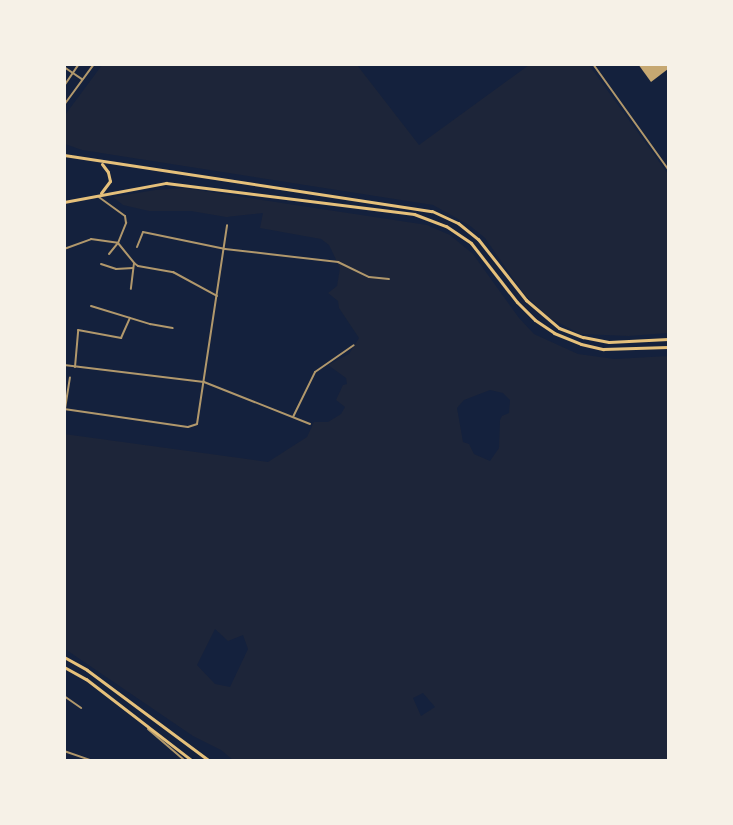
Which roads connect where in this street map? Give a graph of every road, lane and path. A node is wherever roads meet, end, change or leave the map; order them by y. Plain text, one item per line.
1 (80, 64) edge
2 (94, 64) edge
3 (593, 64) edge
4 (64, 67) edge
5 (73, 73) junction
6 (83, 80) junction
7 (64, 86) edge
8 (64, 105) edge
9 (64, 154) edge
10 (95, 162) junction
11 (669, 169) edge
12 (98, 195) junction
13 (64, 202) edge
14 (227, 225) dead end
15 (118, 243) junction
16 (137, 247) dead end
17 (64, 249) edge
18 (225, 249) junction
19 (109, 254) dead end
20 (134, 263) junction
21 (101, 264) dead end
22 (133, 268) junction
23 (389, 279) dead end
24 (131, 289) dead end
25 (217, 296) junction
26 (92, 306) dead end
27 (130, 318) junction
28 (173, 328) dead end
29 (669, 339) edge
30 (354, 345) dead end
31 (669, 347) edge
32 (64, 365) edge
33 (75, 367) junction
34 (70, 377) dead end
35 (204, 382) junction
36 (65, 409) edge
37 (64, 416) edge
38 (293, 417) junction
39 (310, 424) dead end
40 (64, 657) edge
41 (64, 666) edge
42 (64, 696) edge
43 (81, 708) dead end
44 (146, 727) junction
45 (64, 751) edge
46 (90, 760) edge
47 (184, 760) edge
48 (191, 760) edge
49 (208, 760) edge

1 - 5 street
2 - 6 street
3 - 11 street
4 - 5 street
5 - 6 street
5 - 7 street
6 - 8 street
9 - 10 main road
10 - 12 main road
10 - 29 main road
12 - 13 main road
12 - 15 street
12 - 31 main road
14 - 18 street
15 - 17 street
15 - 19 street
15 - 20 street
16 - 18 street
18 - 23 street
18 - 25 street
20 - 22 street
20 - 25 street
21 - 22 street
22 - 24 street
25 - 35 street
26 - 27 street
27 - 28 street
27 - 33 street
30 - 38 street
32 - 33 street
33 - 35 street
34 - 36 street
35 - 36 street
35 - 38 street
36 - 37 street
38 - 39 street
40 - 49 main road
41 - 44 main road
42 - 43 street
44 - 47 street
44 - 48 main road
45 - 46 street

